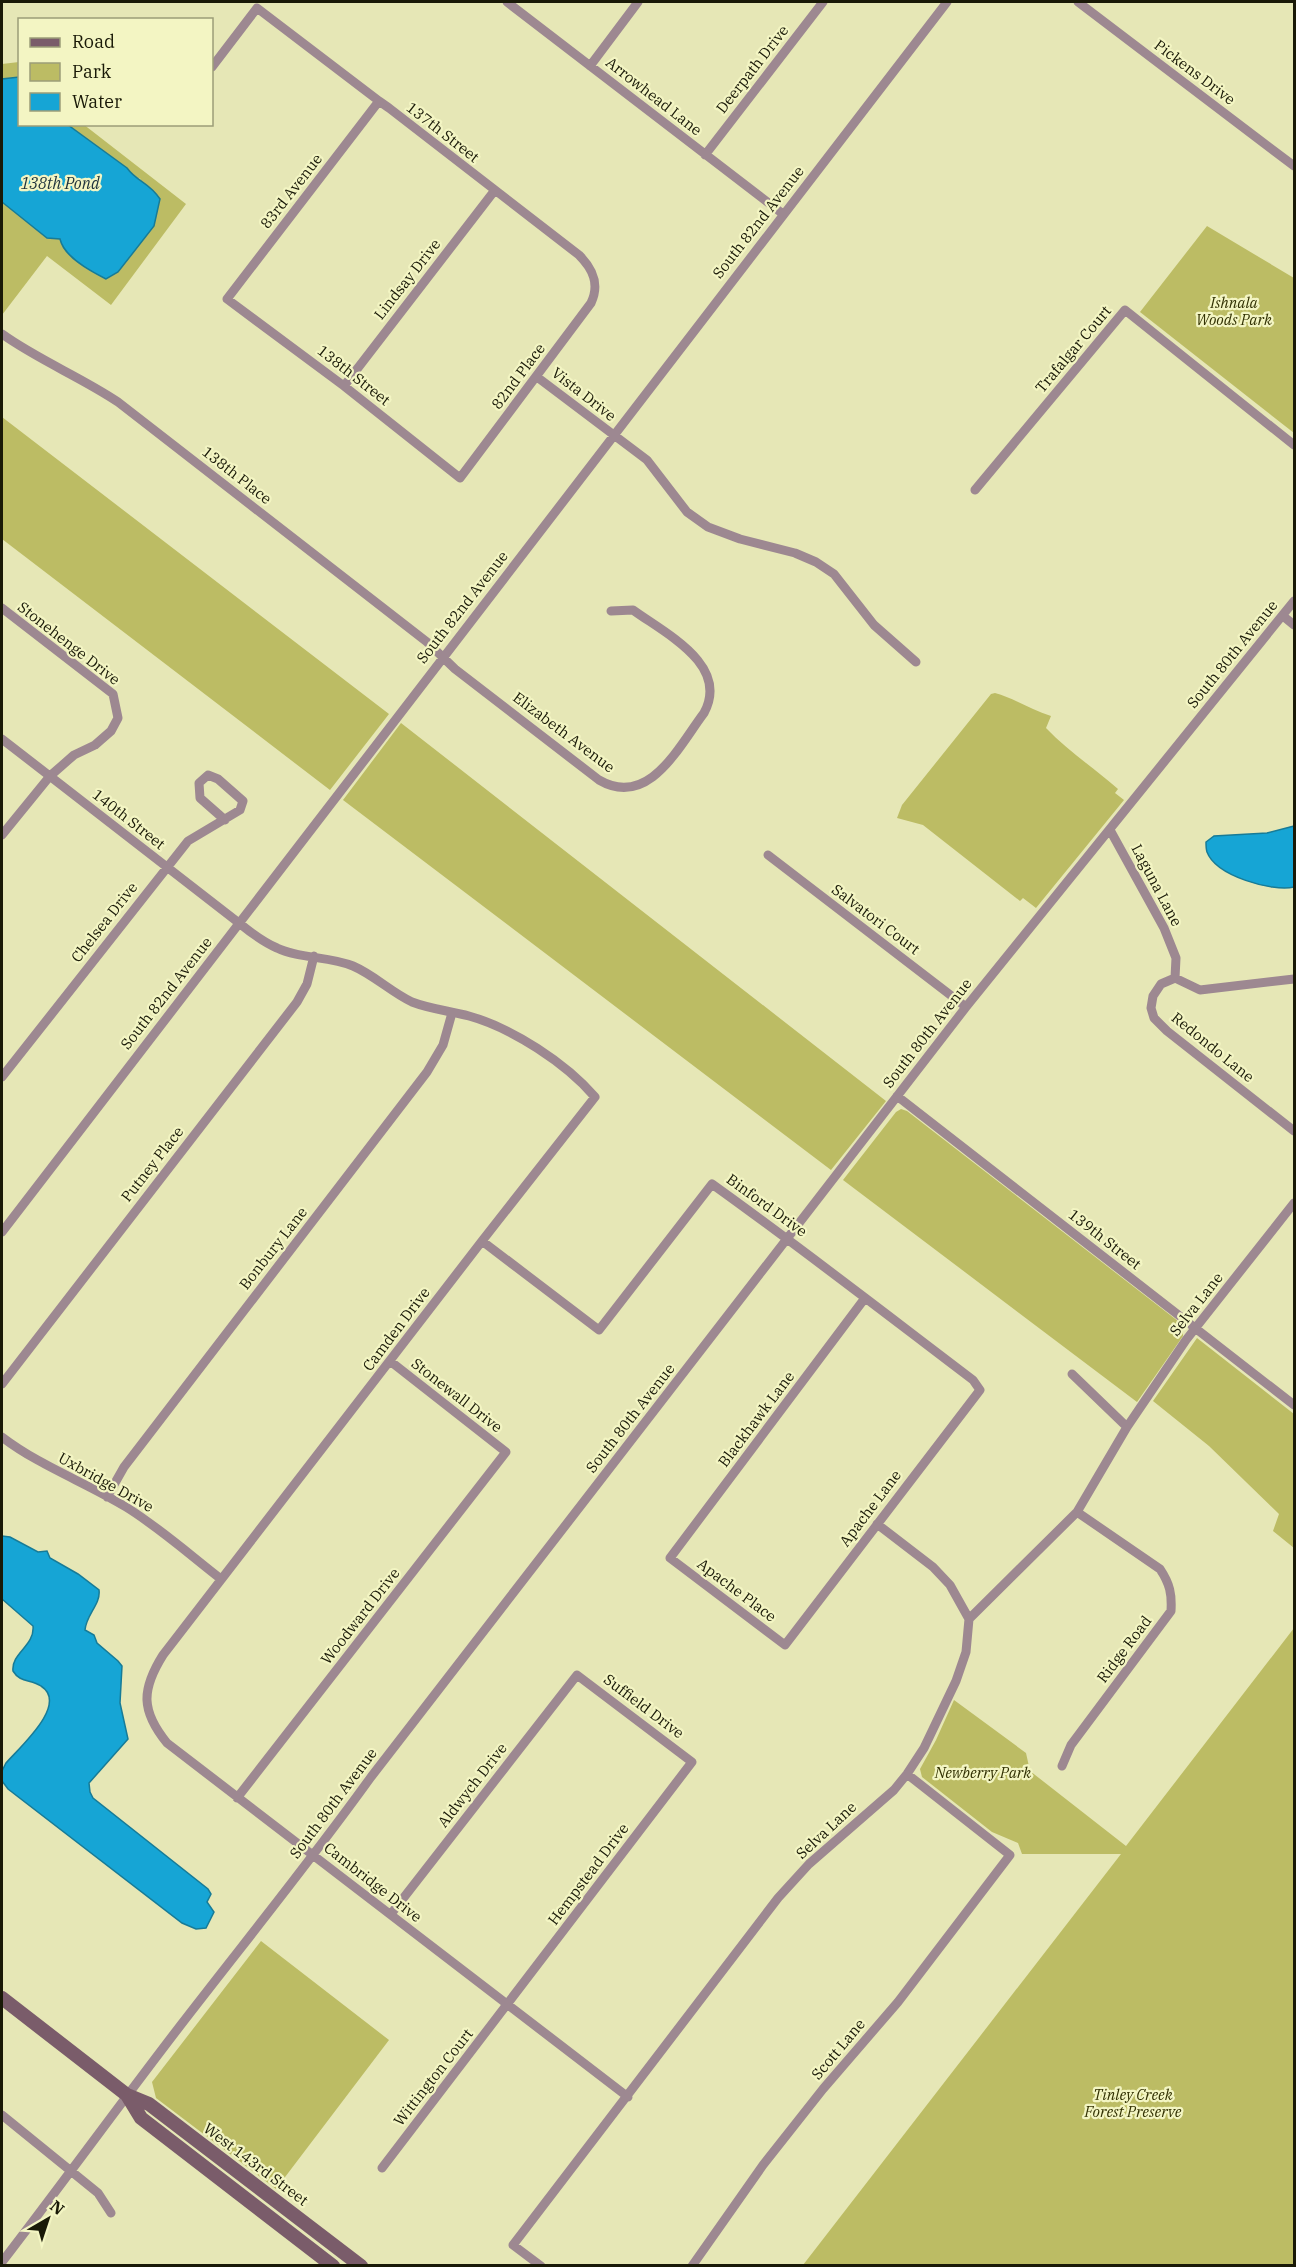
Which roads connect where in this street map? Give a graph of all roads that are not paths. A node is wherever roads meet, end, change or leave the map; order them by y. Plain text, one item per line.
1 (507, 2) edge
2 (638, 2) edge
3 (823, 2) edge
4 (947, 2) edge
5 (1083, 3) edge
6 (213, 66) edge
7 (590, 66) junction
8 (379, 101) junction
9 (705, 155) junction
10 (1294, 166) edge
11 (495, 190) junction
12 (783, 214) junction
13 (596, 290) joint
14 (227, 299) joint
15 (2, 334) edge
16 (537, 376) junction
17 (344, 386) junction
18 (613, 436) junction
19 (1294, 445) edge
20 (460, 478) joint
21 (975, 490) dead end
22 (1294, 601) edge
23 (2, 608) edge
24 (611, 611) dead end
25 (1282, 616) junction
26 (1294, 625) edge
27 (442, 656) junction
28 (916, 662) dead end
29 (2, 739) edge
30 (50, 776) junction
31 (225, 820) junction
32 (1110, 830) junction
33 (2, 835) edge
34 (768, 855) dead end
35 (166, 866) junction
36 (238, 923) junction
37 (314, 956) junction
38 (1176, 978) junction
39 (1294, 979) edge
40 (966, 1007) junction
41 (452, 1013) junction
42 (2, 1077) edge
43 (897, 1096) junction
44 (1294, 1131) edge
45 (1294, 1203) edge
46 (2, 1232) edge
47 (787, 1239) junction
48 (482, 1241) junction
49 (865, 1298) junction
50 (1195, 1329) junction
51 (390, 1361) junction
52 (1072, 1374) dead end
53 (2, 1384) edge
54 (980, 1390) joint
55 (1294, 1405) edge
56 (1127, 1427) junction
57 (2, 1437) edge
58 (507, 1452) joint
59 (107, 1497) junction
60 (1077, 1512) junction
61 (877, 1524) junction
62 (670, 1558) joint
63 (221, 1579) junction
64 (969, 1619) junction
65 (785, 1645) joint
66 (578, 1675) joint
67 (692, 1762) joint
68 (1062, 1766) dead end
69 (907, 1774) junction
70 (237, 1798) junction
71 (314, 1855) junction
72 (391, 1914) junction
73 (2, 1998) edge
74 (507, 2004) junction
75 (127, 2095) junction
76 (628, 2097) junction
77 (2, 2115) edge
78 (382, 2168) dead end
79 (73, 2170) junction
80 (111, 2213) dead end
81 (2, 2262) edge
82 (333, 2265) edge
83 (361, 2265) edge
84 (541, 2265) edge
85 (692, 2265) edge

1 - 7 street, Arrowhead Lane
2 - 7 street
3 - 9 street, Deerpath Drive
4 - 12 street, South 82nd Avenue
5 - 10 street, Pickens Drive
6 - 8 street, 137th Street
7 - 9 street, Arrowhead Lane
8 - 11 street, 137th Street
8 - 14 street, 83rd Avenue
9 - 12 street, Arrowhead Lane
11 - 13 street, 137th Street
11 - 17 street, Lindsay Drive
12 - 18 street, South 82nd Avenue
13 - 16 street, 82nd Place
14 - 17 street, 138th Street
15 - 27 street, 138th Place
16 - 18 street, Vista Drive
16 - 20 street, 82nd Place
17 - 20 street, 138th Street
18 - 27 street, South 82nd Avenue
18 - 28 street, Vista Drive
19 - 21 street, Trafalgar Court
22 - 25 street, South 80th Avenue
23 - 30 street, Stonehenge Drive
24 - 27 street, Elizabeth Avenue
25 - 26 street
25 - 32 street, South 80th Avenue
27 - 36 street, South 82nd Avenue
29 - 30 street, 140th Street
30 - 33 street, Stonehenge Drive
30 - 35 street, 140th Street
31 - 31 street, Chelsea Drive
31 - 35 street, Chelsea Drive
32 - 38 street, Laguna Lane
32 - 40 street, South 80th Avenue
34 - 40 street, Salvatori Court
35 - 36 street, 140th Street
35 - 42 street, Chelsea Drive
36 - 37 street
36 - 46 street, South 82nd Avenue
37 - 41 street
37 - 53 street, Putney Place
38 - 39 street
38 - 44 street, Redondo Lane
40 - 43 street, South 80th Avenue
41 - 48 street, Camden Drive
41 - 59 street, Bonbury Lane
43 - 47 street, South 80th Avenue
43 - 50 street, 139th Street
45 - 50 street, Selva Lane
47 - 48 street, Binford Drive
47 - 49 street, Binford Drive
47 - 71 street, South 80th Avenue
48 - 51 street, Camden Drive
49 - 54 street, Binford Drive
49 - 62 street, Blackhawk Lane
50 - 55 street, 139th Street
50 - 56 street, Selva Lane
51 - 58 street, Stonewall Drive
51 - 63 street, Camden Drive
52 - 56 street
54 - 61 street, Apache Lane
56 - 60 street, Selva Lane
57 - 59 street, Uxbridge Drive
58 - 70 street, Woodward Drive
59 - 63 street, Uxbridge Drive
60 - 64 street, Selva Lane
60 - 68 street, Ridge Road
61 - 64 street
61 - 65 street, Apache Lane
62 - 65 street, Apache Place
63 - 70 street, Cambridge Drive
64 - 69 street, Selva Lane
66 - 67 street, Suffield Drive
66 - 72 street, Aldwych Drive
67 - 74 street, Hempstead Drive
69 - 76 street, Selva Lane
69 - 85 street, Scott Lane
70 - 71 street, Cambridge Drive
71 - 72 street, Cambridge Drive
71 - 75 street, South 80th Avenue
72 - 74 street, Cambridge Drive
73 - 75 main road, West 143rd Street
74 - 76 street, Cambridge Drive
74 - 78 street, Wittington Court
75 - 79 street, South 80th Avenue
75 - 82 main road, West 143rd Street
75 - 83 main road, West 143rd Street
76 - 84 street, Selva Lane
77 - 79 street
79 - 80 street
79 - 81 street, South 80th Avenue

